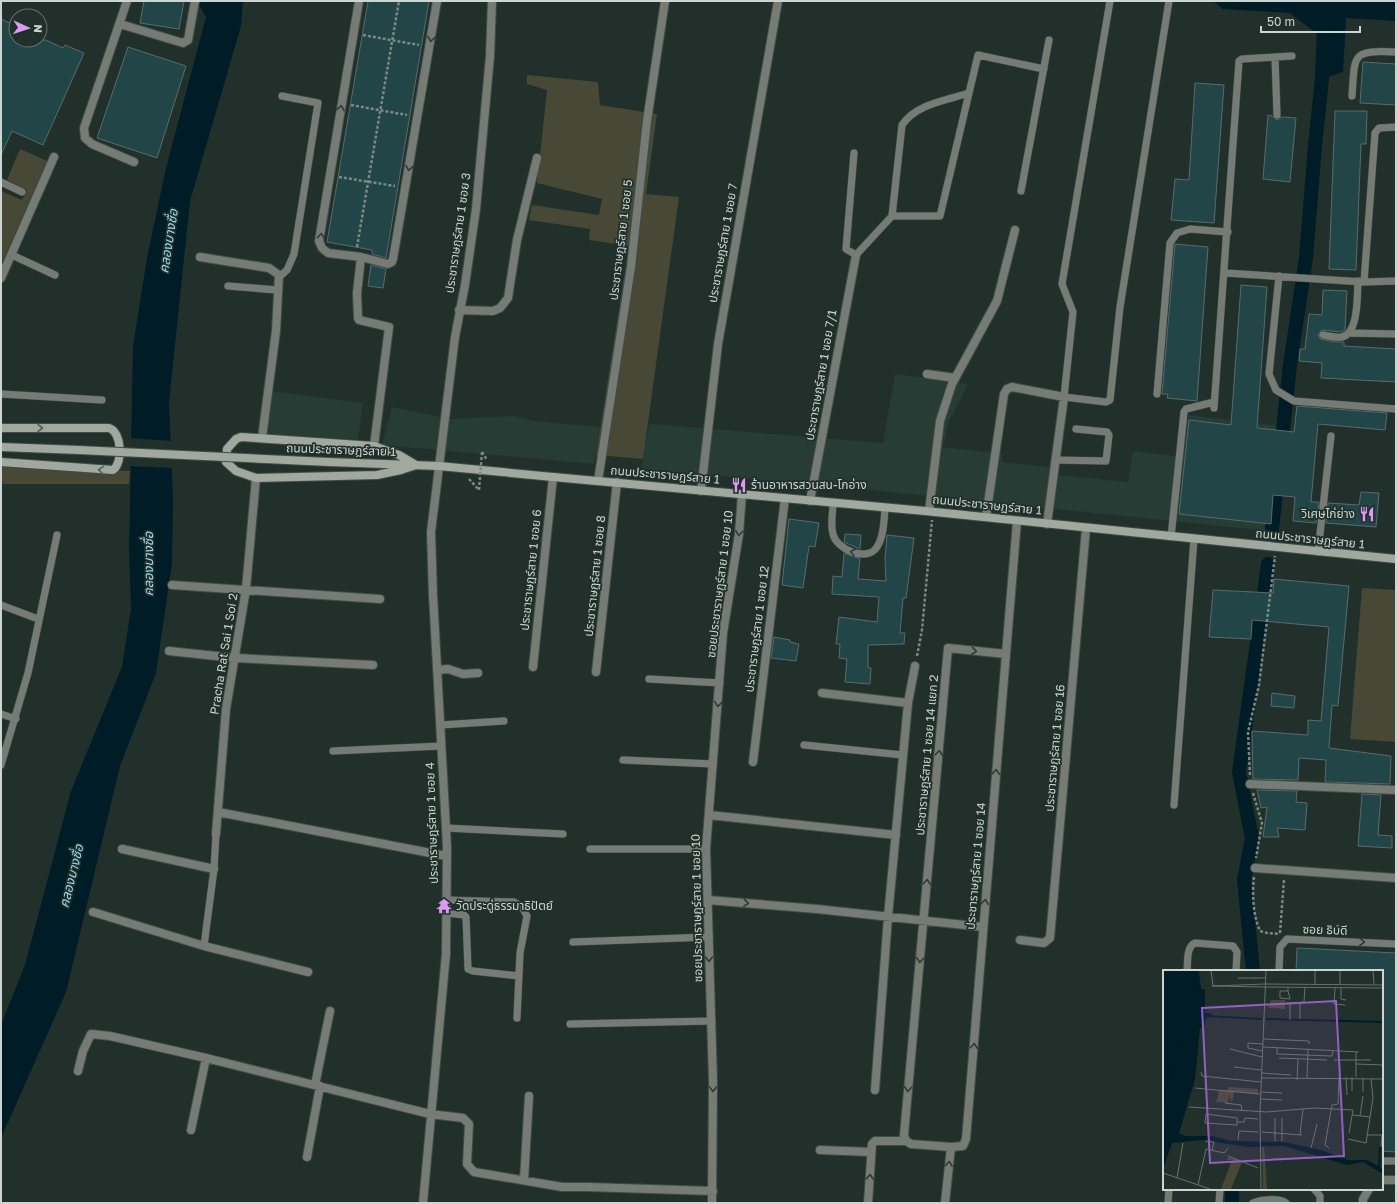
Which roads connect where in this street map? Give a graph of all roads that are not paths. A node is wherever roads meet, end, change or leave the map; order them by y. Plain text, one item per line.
1 (127, 1) edge
2 (195, 1) edge
3 (359, 1) edge
4 (437, 1) edge
5 (492, 1) edge
6 (665, 1) edge
7 (778, 1) edge
8 (1110, 1) edge
9 (1169, 1) edge
10 (120, 24) junction
11 (1049, 40) dead end
12 (1396, 52) edge
13 (1292, 56) dead end
14 (1275, 57) junction
15 (1044, 69) junction
16 (969, 93) junction
17 (282, 96) dead end
18 (1352, 96) dead end
19 (1278, 115) dead end
20 (1396, 127) edge
21 (854, 153) dead end
22 (54, 157) dead end
23 (537, 158) dead end
24 (134, 162) dead end
25 (1, 182) edge
26 (1021, 191) dead end
27 (22, 192) dead end
28 (892, 216) junction
29 (1015, 230) dead end
30 (1228, 232) junction
31 (12, 255) junction
32 (856, 255) junction
33 (200, 257) dead end
34 (358, 257) junction
35 (1225, 273) junction
36 (55, 275) dead end
37 (1279, 276) junction
38 (280, 277) junction
39 (1, 278) edge
40 (1361, 281) junction
41 (1396, 281) edge
42 (228, 286) dead end
43 (278, 290) junction
44 (459, 310) junction
45 (1350, 333) junction
46 (1396, 334) edge
47 (1323, 335) dead end
48 (927, 374) dead end
49 (955, 378) junction
50 (1, 394) edge
51 (1157, 394) dead end
52 (1064, 397) junction
53 (102, 400) dead end
54 (1396, 410) edge
55 (1, 428) edge
56 (1076, 429) dead end
57 (1331, 436) dead end
58 (262, 438) junction
59 (1, 446) edge
60 (374, 446) junction
61 (1054, 460) junction
62 (1, 462) edge
63 (416, 465) junction
64 (440, 466) junction
65 (553, 477) junction
66 (256, 478) junction
67 (598, 481) junction
68 (617, 482) junction
69 (702, 490) junction
70 (742, 494) junction
71 (786, 498) junction
72 (810, 501) junction
73 (833, 503) junction
74 (885, 508) junction
75 (931, 512) junction
76 (986, 517) junction
77 (1017, 520) junction
78 (1047, 524) junction
79 (1086, 528) junction
80 (57, 535) dead end
81 (1171, 536) junction
82 (1194, 539) junction
83 (1318, 552) junction
84 (1396, 559) edge
85 (172, 585) dead end
86 (246, 589) junction
87 (380, 599) dead end
88 (1, 605) edge
89 (38, 619) junction
90 (169, 651) dead end
91 (1006, 654) junction
92 (235, 658) junction
93 (373, 665) dead end
94 (915, 666) road end
95 (533, 667) dead end
96 (437, 670) junction
97 (596, 672) dead end
98 (478, 673) dead end
99 (649, 679) dead end
100 (720, 683) junction
101 (822, 693) dead end
102 (908, 703) junction
103 (1, 714) edge
104 (16, 719) junction
105 (504, 721) dead end
106 (440, 725) junction
107 (804, 745) dead end
108 (441, 746) junction
109 (333, 751) dead end
110 (903, 755) junction
111 (623, 760) dead end
112 (753, 762) dead end
113 (712, 764) junction
114 (1, 765) edge
115 (1250, 784) road end
116 (1396, 790) edge
117 (1174, 805) dead end
118 (218, 812) junction
119 (708, 815) junction
120 (446, 828) junction
121 (216, 834) joint
122 (563, 834) dead end
123 (896, 834) junction
124 (122, 849) dead end
125 (590, 849) dead end
126 (706, 849) junction
127 (446, 856) junction
128 (1255, 868) road end
129 (214, 869) junction
130 (1396, 878) edge
131 (447, 900) junction
132 (708, 900) junction
133 (93, 912) dead end
134 (447, 913) junction
135 (888, 917) junction
136 (924, 921) junction
137 (983, 927) junction
138 (709, 937) junction
139 (1020, 940) dead end
140 (573, 942) dead end
141 (1396, 944) edge
142 (204, 946) junction
143 (1187, 970) edge
144 (1236, 970) edge
145 (1279, 970) edge
146 (308, 972) dead end
147 (519, 976) junction
148 (330, 1011) dead end
149 (517, 1018) dead end
150 (712, 1021) junction
151 (570, 1024) dead end
152 (206, 1058) junction
153 (78, 1071) dead end
154 (318, 1086) junction
155 (874, 1090) dead end
156 (529, 1096) dead end
157 (430, 1114) junction
158 (191, 1130) dead end
159 (906, 1141) junction
160 (951, 1147) junction
161 (820, 1150) dead end
162 (871, 1152) junction
163 (307, 1157) dead end
164 (1383, 1161) edge
165 (1396, 1161) edge
166 (524, 1180) junction
167 (1383, 1180) edge
168 (1396, 1180) edge
169 (1169, 1190) edge
170 (1220, 1190) edge
171 (1315, 1190) edge
172 (1368, 1190) edge
173 (713, 1191) junction
174 (423, 1203) edge
175 (712, 1203) edge
176 (868, 1203) edge
177 (945, 1203) edge
178 (1168, 1203) edge
179 (1219, 1203) edge
180 (1253, 1203) edge
181 (1286, 1203) edge
182 (1320, 1203) edge
183 (1363, 1203) edge

1 - 10 street
2 - 10 street
34 -> 3 street
4 -> 34 street
5 - 44 street, ประชาราษฎร์สาย 1 ซอย 3
6 - 67 street, ประชาราษฎร์สาย 1 ซอย 5
7 - 69 street, ประชาราษฎร์สาย 1 ซอย 7
8 - 52 lane
9 - 52 lane
10 - 24 street
11 - 15 lane
12 - 18 lane
13 - 14 lane
14 - 19 lane
14 - 30 lane
15 - 16 lane
15 - 26 lane
16 - 28 lane
16 - 28 lane
17 - 38 lane
20 - 40 lane
21 - 32 lane
22 - 31 street
23 - 44 street
25 - 27 lane
28 - 32 lane
29 - 49 street
30 - 35 lane
30 - 51 lane
31 - 36 lane
31 - 39 street
32 - 72 street, ประชาราษฎร์สาย 1 ซอย 7/1
33 - 38 street
34 - 60 street
35 - 37 lane
35 - 81 lane
37 - 40 lane
37 - 54 lane
38 - 43 street
40 - 41 lane
40 - 45 lane
42 - 43 lane
43 - 58 street
44 - 64 street, ประชาราษฎร์สาย 1 ซอย 3
45 - 46 lane
45 - 47 lane
48 - 49 street
49 - 75 street
50 - 53 lane
52 - 61 street
52 - 76 street
55 -> 62 main road
56 - 61 lane
57 - 83 lane
58 - 60 main road
58 - 66 main road
59 - 63 main road, ถนนประชาราษฎร์สาย 1, bridge
60 - 63 main road
61 - 78 street
63 - 64 main road, ถนนประชาราษฎร์สาย 1
63 - 66 main road
64 - 65 main road, ถนนประชาราษฎร์สาย 1
64 - 96 street, ประชาราษฎร์สาย 1 ซอย 4
65 - 67 main road, ถนนประชาราษฎร์สาย 1
65 - 95 street, ประชาราษฎร์สาย 1 ซอย 6
66 - 86 street, Pracha Rat Sai 1 Soi 2
67 - 68 main road, ถนนประชาราษฎร์สาย 1
68 - 69 main road, ถนนประชาราษฎร์สาย 1
68 - 97 street, ประชาราษฎร์สาย 1 ซอย 8
69 - 70 main road, ถนนประชาราษฎร์สาย 1
70 - 71 main road, ถนนประชาราษฎร์สาย 1
70 -> 100 street, ซอยประชาราษฎร์สาย 1 ซอย 10
71 - 72 main road, ถนนประชาราษฎร์สาย 1
71 - 112 street, ประชาราษฎร์สาย 1 ซอย 12
72 - 73 main road, ถนนประชาราษฎร์สาย 1
73 - 74 main road, ถนนประชาราษฎร์สาย 1
74 -> 73 lane
74 - 75 main road, ถนนประชาราษฎร์สาย 1
75 - 76 main road, ถนนประชาราษฎร์สาย 1
76 - 77 main road, ถนนประชาราษฎร์สาย 1
77 - 78 main road, ถนนประชาราษฎร์สาย 1
77 - 91 street, ประชาราษฎร์สาย 1 ซอย 14
78 - 79 main road, ถนนประชาราษฎร์สาย 1
79 - 81 main road, ถนนประชาราษฎร์สาย 1
79 - 139 street, ประชาราษฎร์สาย 1 ซอย 16
80 - 89 lane
81 - 82 main road, ถนนประชาราษฎร์สาย 1
82 - 83 main road, ถนนประชาราษฎร์สาย 1
82 - 117 lane
83 - 84 main road, ถนนประชาราษฎร์สาย 1
85 - 86 street
86 - 87 street
86 - 92 street, Pracha Rat Sai 1 Soi 2
88 - 89 lane
89 - 104 lane
90 - 92 street
136 -> 91 street, ประชาราษฎร์สาย 1 ซอย 14 แยก 2
137 -> 91 street, ประชาราษฎร์สาย 1 ซอย 14
92 - 93 street
92 - 118 street, Pracha Rat Sai 1 Soi 2
94 - 102 street
96 - 98 street
96 - 106 street, ประชาราษฎร์สาย 1 ซอย 4
99 - 100 lane
100 -> 113 street, ซอยประชาราษฎร์สาย 1 ซอย 10
101 - 102 street
102 - 110 street
103 - 104 lane
104 - 114 lane
105 - 106 lane
106 - 108 street, ประชาราษฎร์สาย 1 ซอย 4
107 - 110 lane
108 - 109 lane
108 - 120 street, ประชาราษฎร์สาย 1 ซอย 4
110 - 123 street
111 - 113 lane
113 - 119 street, ซอยประชาราษฎร์สาย 1 ซอย 10
115 - 116 street
118 - 121 street, Pracha Rat Sai 1 Soi 2
118 - 127 street
119 - 123 street
119 - 126 street, ซอยประชาราษฎร์สาย 1 ซอย 10
120 - 122 lane
120 - 127 street, ประชาราษฎร์สาย 1 ซอย 4
121 - 129 lane
123 - 135 street
124 - 129 street
125 - 126 lane
126 - 132 street, ซอยประชาราษฎร์สาย 1 ซอย 10
127 - 131 street, ประชาราษฎร์สาย 1 ซอย 4
128 - 130 street
129 - 142 lane
131 - 134 street, ประชาราษฎร์สาย 1 ซอย 4
131 - 147 lane
132 -> 135 street
132 - 138 street, ซอยประชาราษฎร์สาย 1 ซอย 10
133 - 142 street
134 - 147 lane
134 - 157 street, ประชาราษฎร์สาย 1 ซอย 4
135 - 136 street
135 - 155 street
136 - 137 street
136 -> 159 street
160 -> 137 street, ประชาราษฎร์สาย 1 ซอย 14
138 - 140 lane
138 -> 150 street, ซอยประชาราษฎร์สาย 1 ซอย 10
145 -> 141 lane, ซอย ธิบดี
142 - 146 street
143 - 144 lane
147 - 149 lane
148 - 154 street
150 - 151 lane
150 -> 173 street, ซอยประชาราษฎร์สาย 1 ซอย 10
152 - 153 street
152 - 154 street
152 - 158 street
154 - 157 street
154 - 163 street
156 - 166 street
157 - 166 street
157 - 174 street, ประชาราษฎร์สาย 1 ซอย 4
159 - 160 street
159 - 162 street
177 -> 160 street
161 - 162 street
176 -> 162 street
164 - 165 lane
166 - 173 street
167 - 168 street
169 - 178 lane
170 - 179 lane
171 - 182 lane
172 - 183 street
173 - 175 street, ซอยประชาราษฎร์สาย 1 ซอย 10
180 - 181 lane

